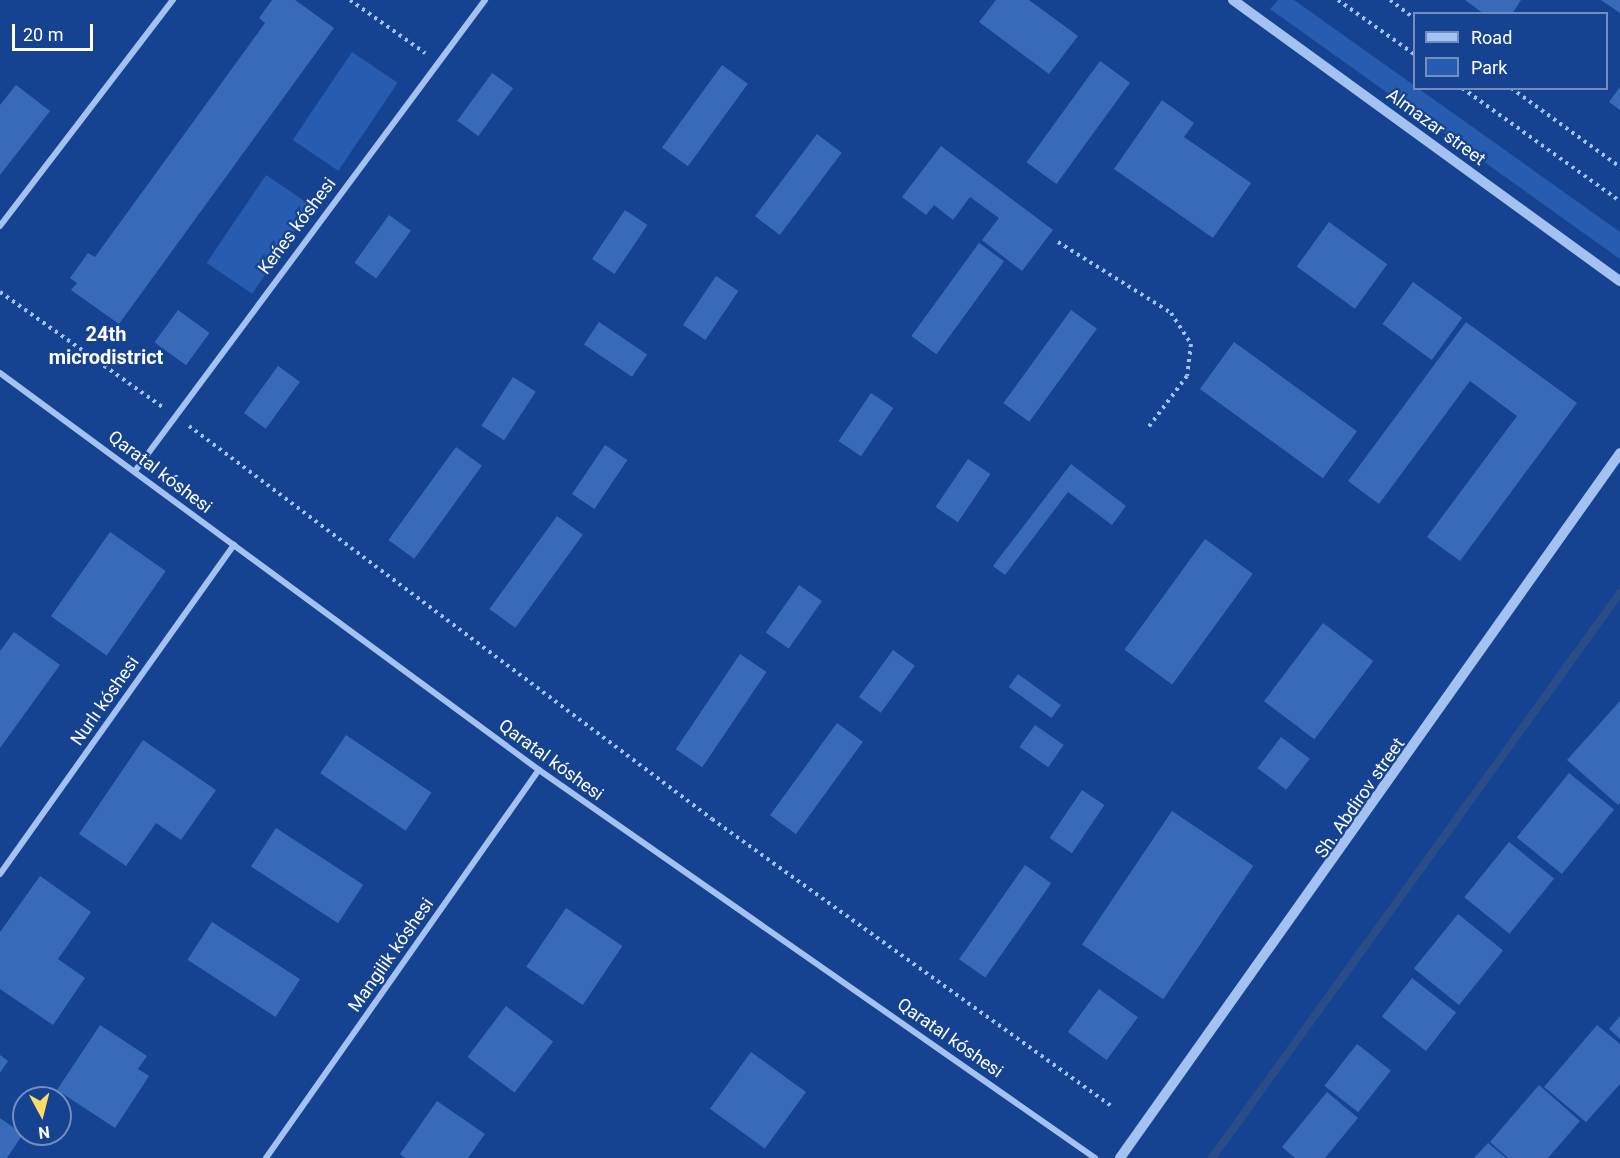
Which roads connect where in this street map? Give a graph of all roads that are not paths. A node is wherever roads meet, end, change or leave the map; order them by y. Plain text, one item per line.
1 (173, 0) edge
2 (485, 0) edge
3 (1233, 0) edge
4 (0, 226) edge
5 (1620, 281) edge
6 (0, 373) edge
7 (1620, 453) edge
8 (135, 471) junction
9 (234, 545) junction
10 (539, 770) junction
11 (0, 874) edge
12 (266, 1158) edge
13 (1095, 1158) edge
14 (1120, 1158) edge

1 - 4 street
2 - 8 street, Keńes kóshesi
3 - 5 street, Almazar street
6 - 8 street, Qaratal kóshesi
7 - 14 street, Sh. Abdirov street
8 - 9 street, Qaratal kóshesi
9 - 10 street, Qaratal kóshesi
9 - 11 street, Nurlı kóshesi
10 - 12 street, Mangilik kóshesi
10 - 13 street, Qaratal kóshesi

